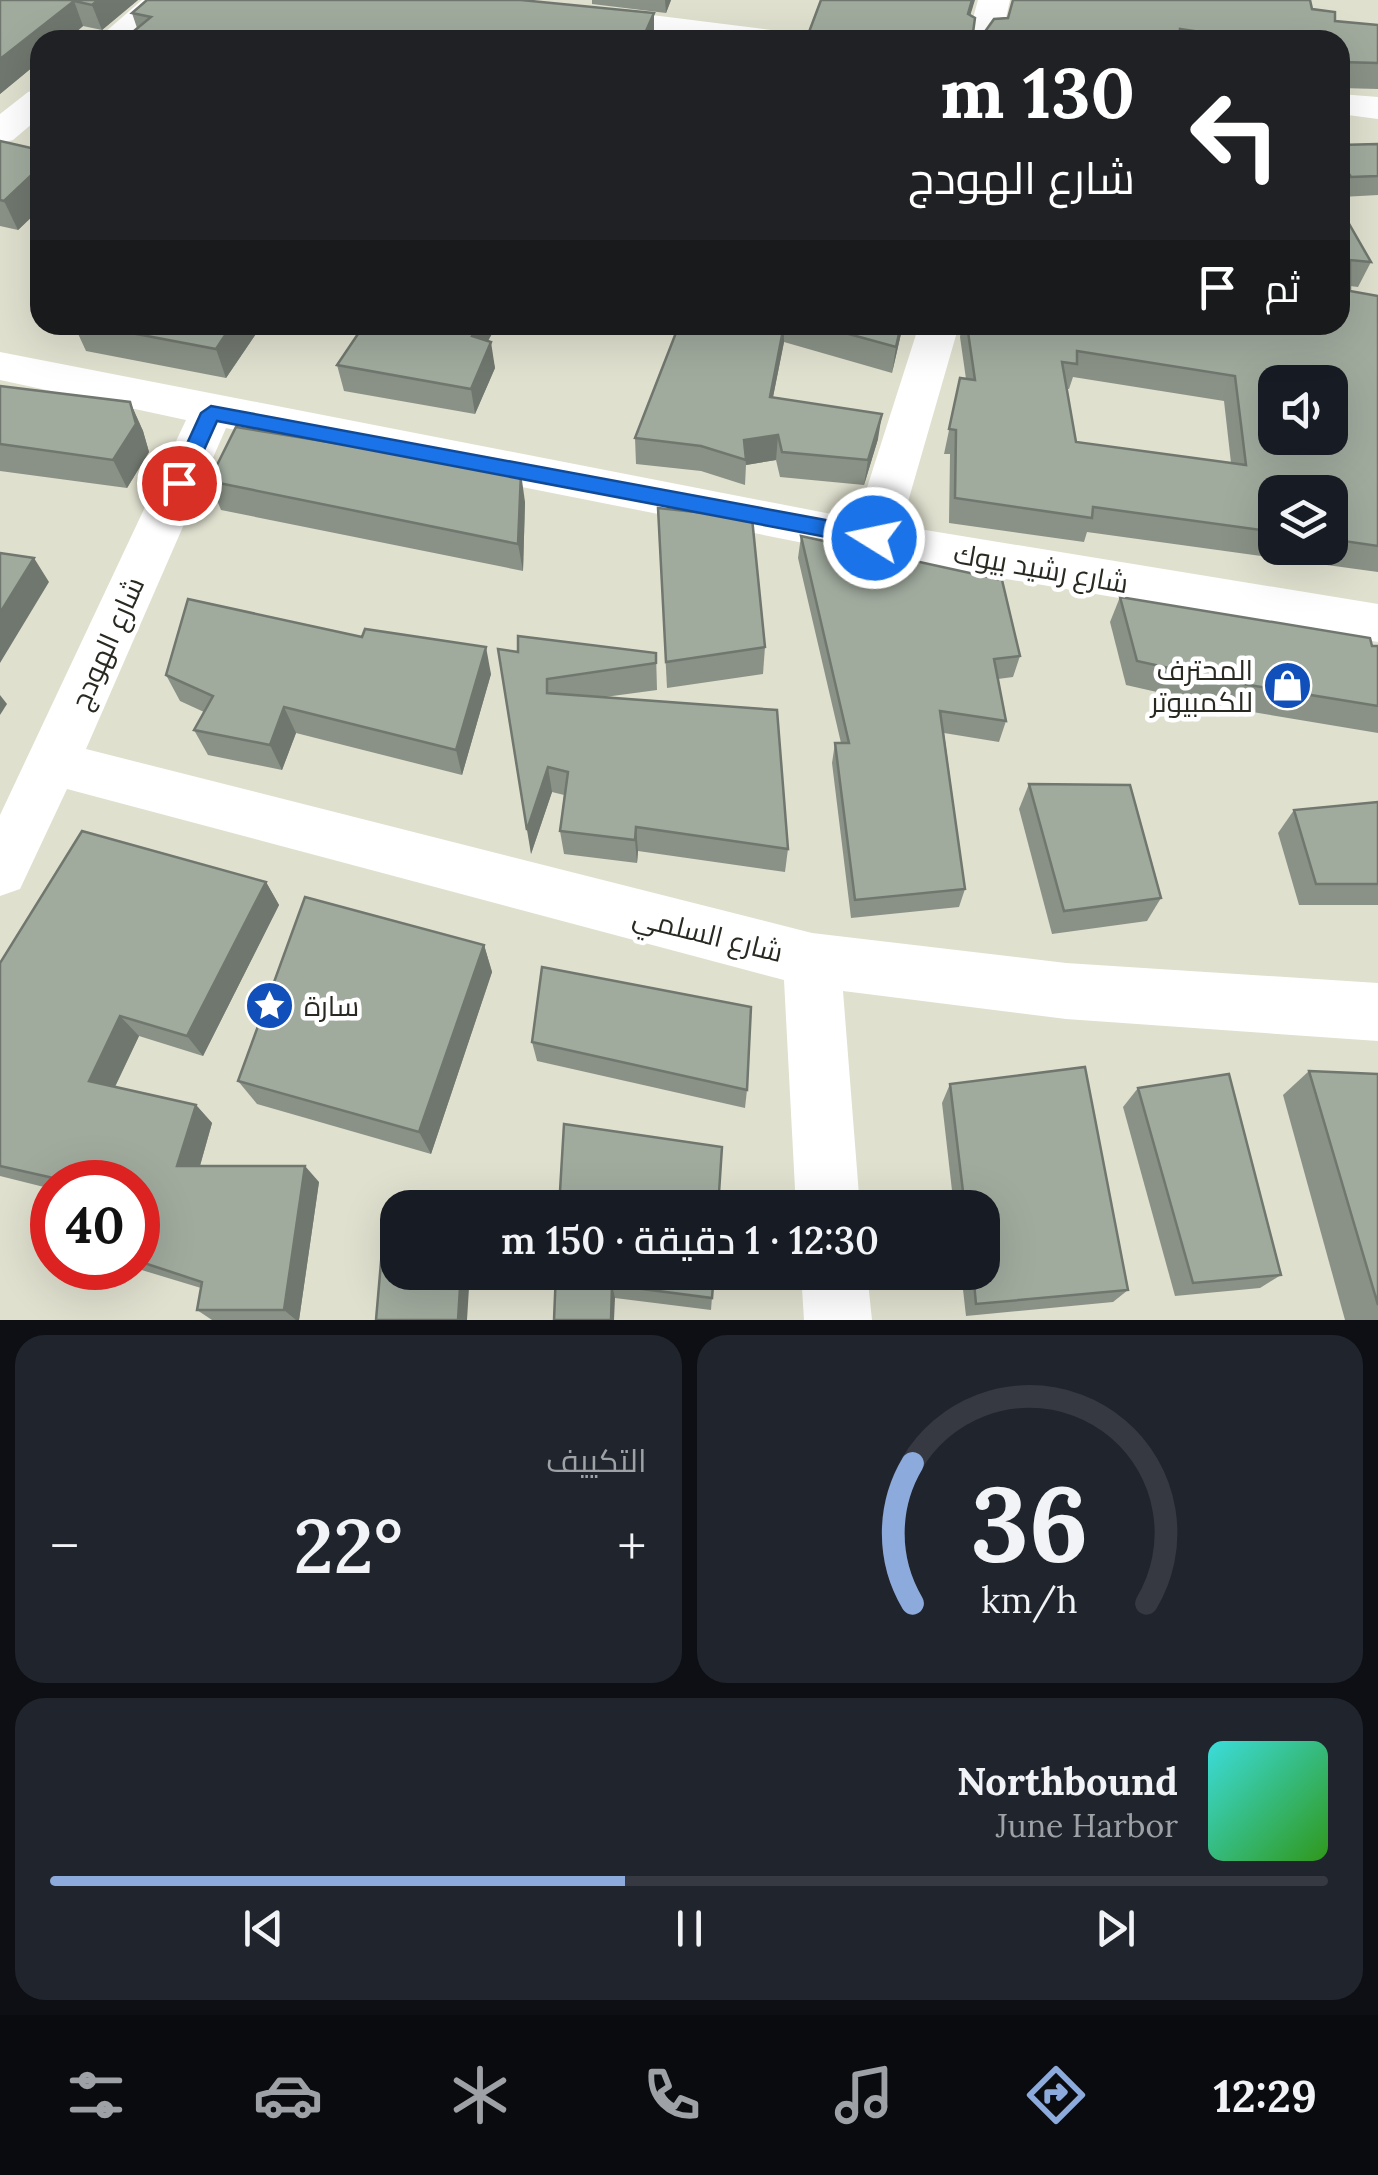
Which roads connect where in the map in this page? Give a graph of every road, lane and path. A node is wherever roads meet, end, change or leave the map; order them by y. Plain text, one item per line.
1 (162, 0) edge
2 (455, 0) edge
3 (994, 0) edge
4 (125, 30) edge
5 (692, 30) edge
6 (986, 30) edge
7 (1350, 105) edge
8 (1378, 108) edge
9 (936, 335) edge
10 (0, 366) edge
11 (211, 413) junction
12 (874, 538) junction
13 (1378, 622) edge
14 (53, 763) junction
15 (0, 870) edge
16 (812, 960) junction
17 (1378, 1012) edge
18 (827, 1190) edge
19 (836, 1290) edge
20 (838, 1320) edge

1 - 4 street
2 - 5 street
3 - 6 street
7 - 8 street
9 - 12 street
10 - 11 street, شارع رشيد بيوك
11 - 12 street, شارع رشيد بيوك
11 - 14 street, شارع الهودج
12 - 13 street, شارع رشيد بيوك
14 - 15 street, شارع الهودج
14 - 16 street, شارع السلمي
16 - 17 street, شارع السلمي
16 - 18 street
19 - 20 street

